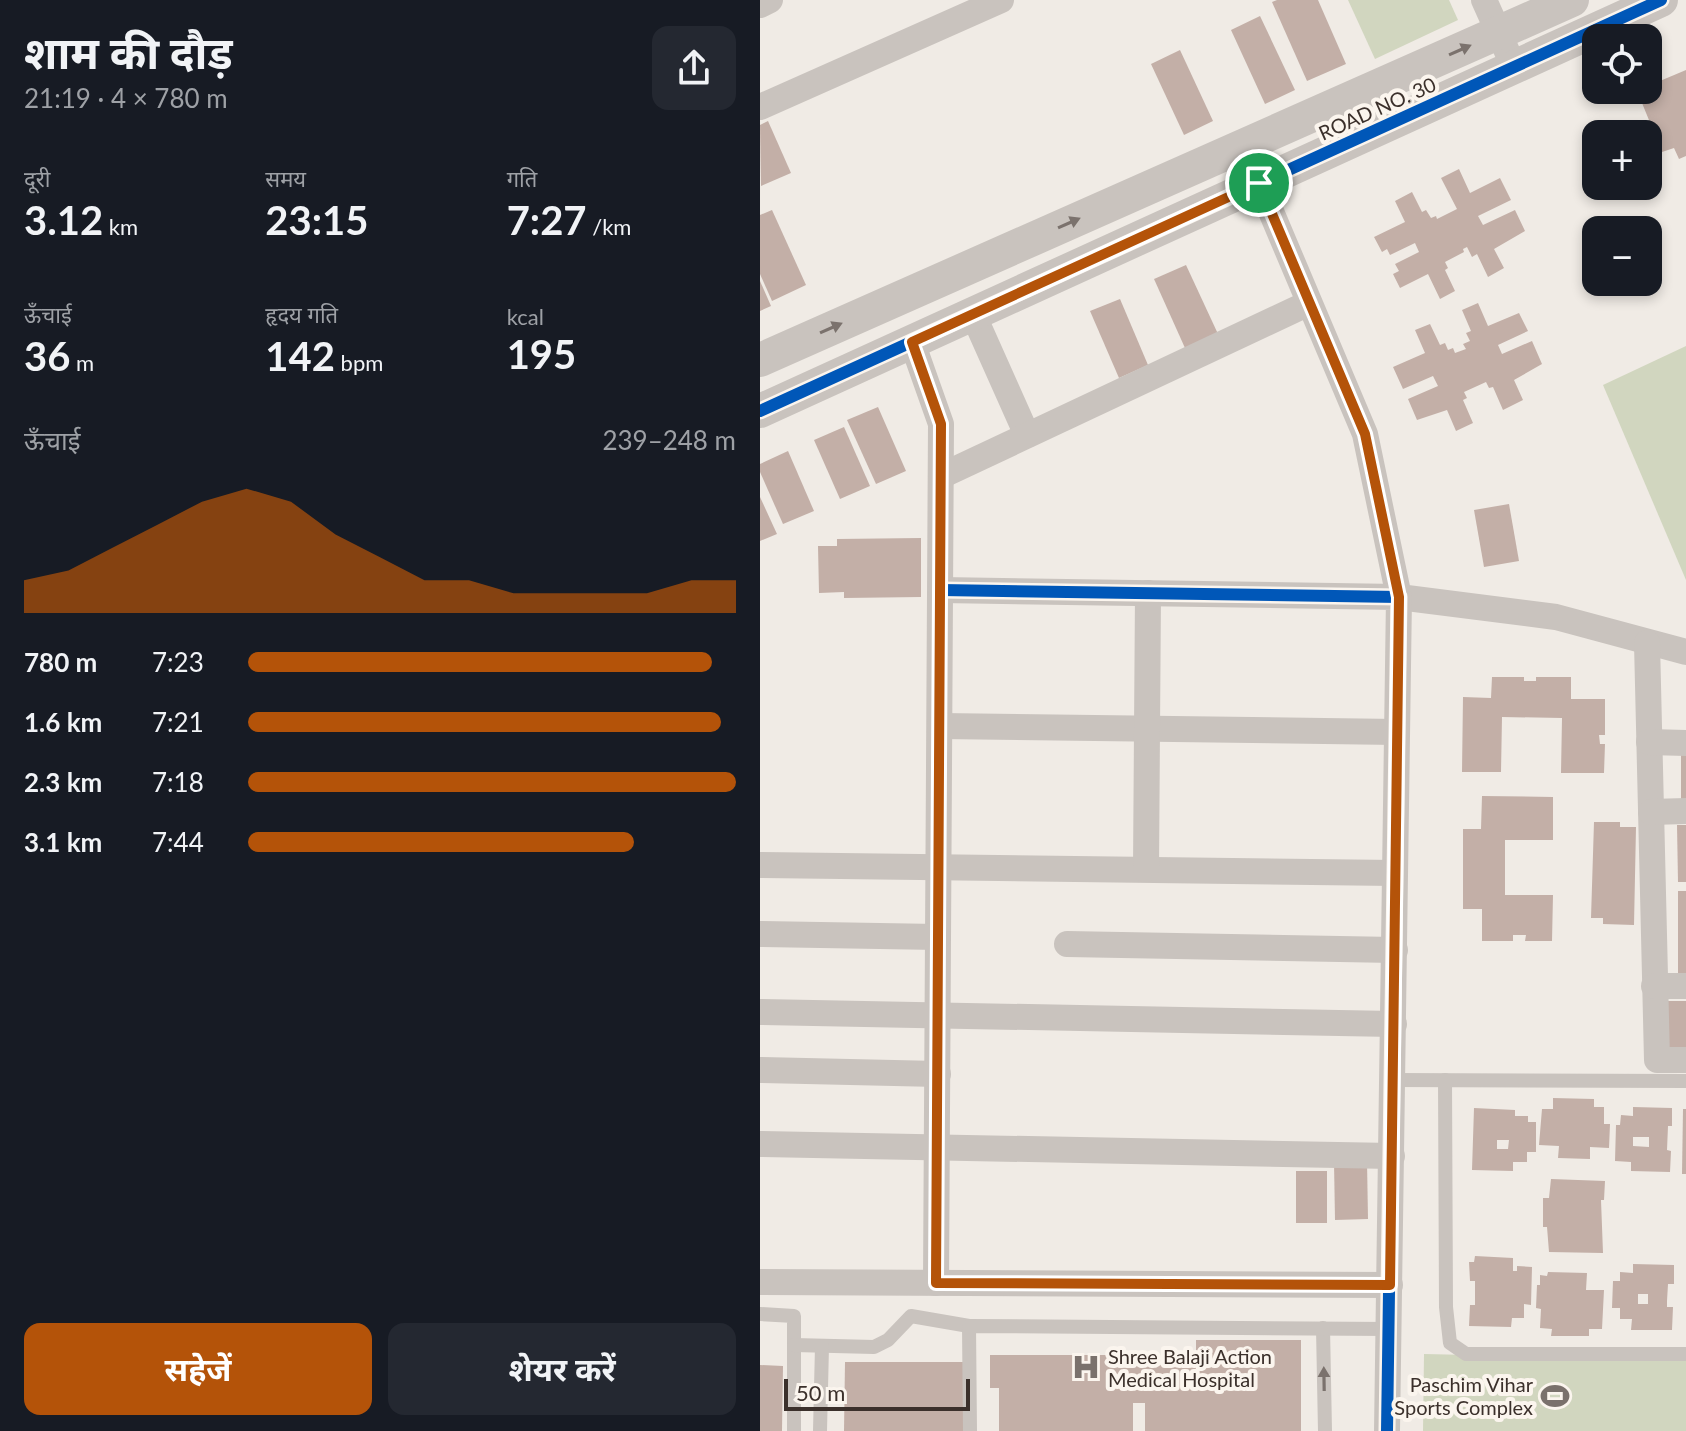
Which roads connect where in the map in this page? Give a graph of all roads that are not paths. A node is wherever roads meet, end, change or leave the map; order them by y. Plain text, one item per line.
1 (770, 0) edge
2 (1001, 0) edge
3 (1484, 0) edge
4 (1572, 0) edge
5 (1661, 0) edge
6 (760, 5) edge
7 (1499, 33) junction
8 (1514, 67) junction
9 (760, 107) edge
10 (1259, 183) junction
11 (1309, 303) junction
12 (973, 314) junction
13 (912, 342) junction
14 (760, 360) edge
15 (760, 411) edge
16 (1027, 435) junction
17 (941, 476) junction
18 (941, 590) junction
19 (1148, 593) junction
20 (1399, 597) junction
21 (1647, 643) junction
22 (1686, 652) edge
23 (940, 726) junction
24 (1146, 729) junction
25 (1397, 732) junction
26 (1649, 742) junction
27 (1686, 743) edge
28 (1686, 811) edge
29 (1651, 812) junction
30 (760, 865) edge
31 (939, 867) junction
32 (1146, 869) junction
33 (1395, 873) junction
34 (760, 934) edge
35 (938, 937) junction
36 (1067, 944) dead end
37 (1395, 950) junction
38 (1654, 986) junction
39 (1686, 986) edge
40 (760, 1012) edge
41 (938, 1015) junction
42 (1394, 1024) junction
43 (1686, 1060) edge
44 (761, 1070) edge
45 (938, 1074) junction
46 (1393, 1080) junction
47 (1445, 1080) junction
48 (1686, 1081) edge
49 (760, 1144) edge
50 (937, 1147) junction
51 (1392, 1156) junction
52 (760, 1282) edge
53 (936, 1283) junction
54 (1390, 1285) junction
55 (760, 1314) edge
56 (969, 1326) junction
57 (1323, 1328) junction
58 (1389, 1329) junction
59 (794, 1345) junction
60 (822, 1346) junction
61 (1686, 1354) edge
62 (794, 1431) edge
63 (820, 1431) edge
64 (970, 1431) edge
65 (1325, 1431) edge
66 (1387, 1431) edge

1 - 6 street
2 - 9 street
3 - 7 street
4 - 7 street, ROAD NO. 30
5 - 8 street, ROAD NO. 30
7 - 8 street
14 -> 7 street, ROAD NO. 30
8 - 10 street, ROAD NO. 30
10 - 11 street
10 - 12 street, ROAD NO. 30
11 - 16 street
11 - 20 street
12 - 13 street, ROAD NO. 30
12 - 16 street
13 - 15 street, ROAD NO. 30
13 - 17 street
16 - 17 street
17 - 18 street
18 - 19 street
18 - 23 street
19 - 20 street
19 - 24 street
20 - 21 street
20 - 25 street
21 - 22 street
21 - 26 street
23 - 24 street
23 - 31 street
24 - 25 street
24 - 32 street
25 - 33 street
26 - 27 street
26 - 29 street
28 - 29 street
29 - 38 street
30 - 31 street
31 - 32 street
31 - 35 street
32 - 33 street
33 - 37 street
34 - 35 street
35 - 41 street
36 - 37 street
37 - 42 street
38 - 39 street
38 - 43 street
40 - 41 street
41 - 42 street
41 - 45 street
42 - 46 street
44 - 45 street
45 - 50 street
46 - 47 lane
46 - 51 street
47 - 48 lane
47 - 61 lane
49 - 50 street
50 - 51 street
50 - 53 street
51 - 54 street
52 - 53 street
53 - 54 street
54 - 58 street
55 - 59 lane
56 - 57 lane
56 - 60 lane
56 - 64 lane
57 - 58 lane
65 -> 57 lane
58 - 66 street
59 - 60 lane
59 - 62 lane
60 - 63 lane

